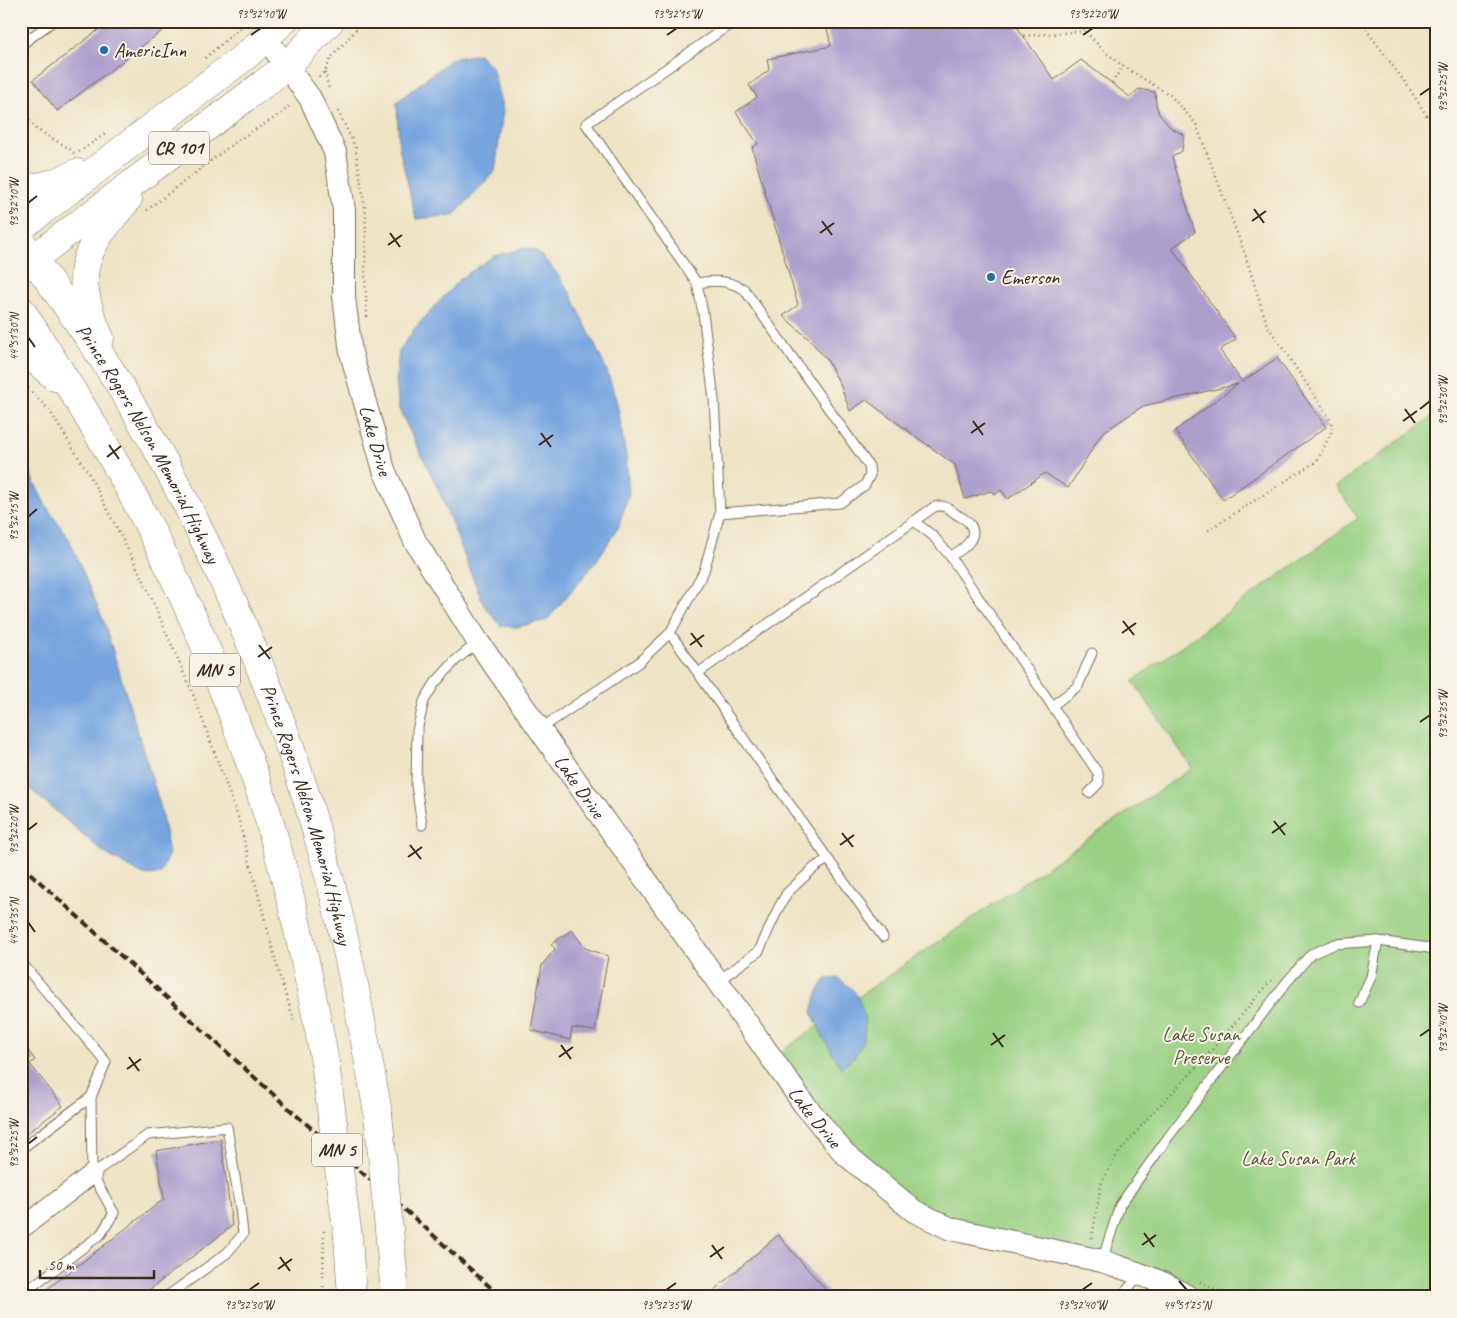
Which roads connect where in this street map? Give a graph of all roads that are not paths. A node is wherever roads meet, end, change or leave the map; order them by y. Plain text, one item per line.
1 (53, 21) edge
2 (330, 21) edge
3 (735, 21) edge
4 (265, 27) edge
5 (21, 45) edge
6 (287, 66) junction
7 (114, 142) junction
8 (157, 165) junction
9 (21, 188) edge
10 (21, 226) edge
11 (25, 256) edge
12 (697, 284) junction
13 (21, 310) edge
14 (21, 350) edge
15 (120, 386) junction
16 (86, 415) junction
17 (720, 513) junction
18 (914, 521) junction
19 (950, 556) junction
20 (670, 633) junction
21 (478, 642) junction
22 (1092, 653) dead end
23 (698, 674) junction
24 (1052, 706) junction
25 (540, 729) junction
26 (1089, 793) dead end
27 (422, 825) dead end
28 (828, 859) junction
29 (883, 937) dead end
30 (1378, 942) junction
31 (1436, 949) edge
32 (21, 962) edge
33 (718, 982) junction
34 (1359, 1003) dead end
35 (91, 1097) junction
36 (21, 1149) edge
37 (92, 1174) junction
38 (21, 1229) edge
39 (1105, 1252) junction
40 (1140, 1274) junction
41 (1190, 1287) edge
42 (395, 1289) edge
43 (21, 1295) edge
44 (166, 1297) edge
45 (352, 1297) edge
46 (1120, 1297) edge

1 - 5 lane
2 - 6 main road, CR 101
3 - 12 lane
4 - 6 street, Lake Drive
4 - 7 main road, CR 101
6 - 8 main road, CR 101
6 - 21 street, Lake Drive
7 - 9 main road
7 - 10 main road, CR 101
8 - 11 main road, CR 101
8 - 15 main road
11 - 15 main road, Prince Rogers Nelson Memorial Highway / MN 5
12 - 17 lane
12 - 17 lane
13 - 16 main road, Prince Rogers Nelson Memorial Highway / MN 5
14 - 16 main road
15 - 42 main road, Prince Rogers Nelson Memorial Highway / MN 5, bridge
16 - 45 main road, Prince Rogers Nelson Memorial Highway / MN 5, bridge
17 - 20 lane
18 - 19 lane
18 - 19 lane
18 - 23 lane
19 - 24 lane
20 - 23 lane
20 - 25 lane
21 - 25 street, Lake Drive
21 - 27 lane
22 - 24 lane
23 - 28 lane
24 - 26 lane
25 - 33 street, Lake Drive
28 - 29 lane
28 - 33 lane
30 - 31 lane
30 - 34 lane
30 - 39 lane
32 - 35 lane
33 - 39 street, Lake Drive
35 - 36 lane
35 - 37 lane
37 - 38 street
37 - 43 lane
37 - 44 lane
39 - 40 street, Lake Drive
40 - 41 street, Lake Drive
40 - 46 lane

